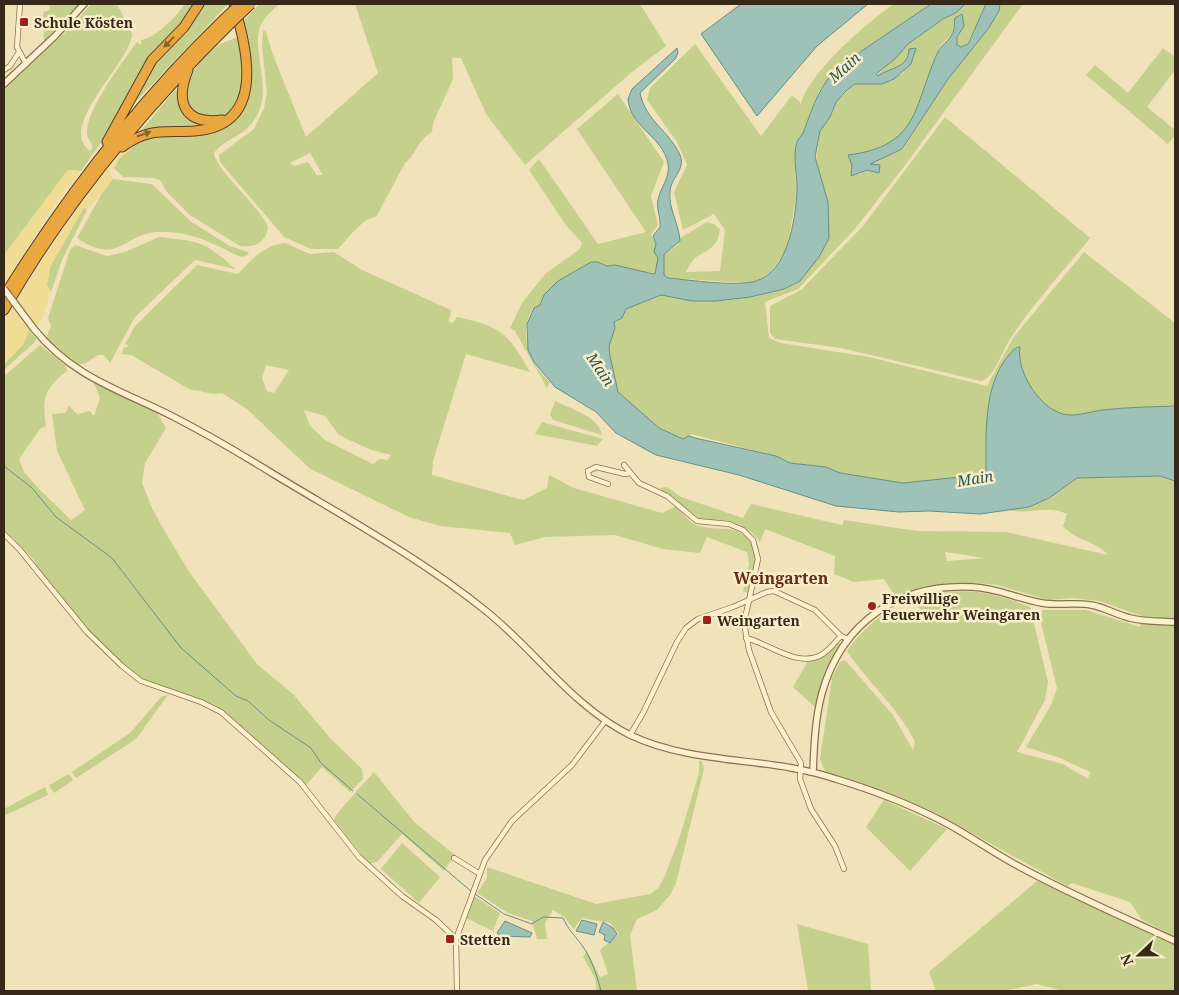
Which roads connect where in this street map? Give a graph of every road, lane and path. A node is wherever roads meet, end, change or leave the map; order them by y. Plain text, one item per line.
1 (20, 4) edge
2 (84, 4) edge
3 (199, 4) edge
4 (234, 4) edge
5 (240, 4) edge
6 (251, 4) edge
7 (226, 22) junction
8 (20, 54) junction
9 (191, 63) junction
10 (26, 64) junction
11 (4, 70) edge
12 (4, 84) edge
13 (227, 119) junction
14 (101, 161) junction
15 (4, 289) edge
16 (4, 296) edge
17 (4, 310) edge
18 (624, 465) dead end
19 (630, 473) junction
20 (608, 484) dead end
21 (4, 534) edge
22 (751, 599) junction
23 (1175, 622) edge
24 (841, 636) junction
25 (746, 638) junction
26 (848, 639) junction
27 (606, 720) junction
28 (630, 735) junction
29 (801, 769) junction
30 (813, 772) junction
31 (454, 858) dead end
32 (844, 869) dead end
33 (480, 874) junction
34 (456, 939) junction
35 (1175, 940) edge
36 (457, 991) edge

1 - 8 street
2 - 10 street
3 -> 14 highway
4 - 13 highway
5 - 7 highway, bridge
6 - 7 highway, bridge
7 - 9 highway
7 - 14 highway
8 - 10 street
8 - 11 street
9 - 13 highway
9 - 14 highway
10 - 12 street
14 -> 13 highway
14 - 16 highway
14 - 17 highway
15 - 27 street, bridge
18 - 19 street
19 - 20 street
19 - 22 street
21 - 34 street
22 - 24 street
22 - 25 street
22 - 28 street
23 - 26 street
24 - 25 street
24 - 26 street
25 - 29 street
26 - 30 street
27 - 28 street
27 - 33 street
28 - 29 street
29 - 30 street
29 - 32 street
30 - 35 street
31 - 33 street
33 - 34 street
34 - 36 street

